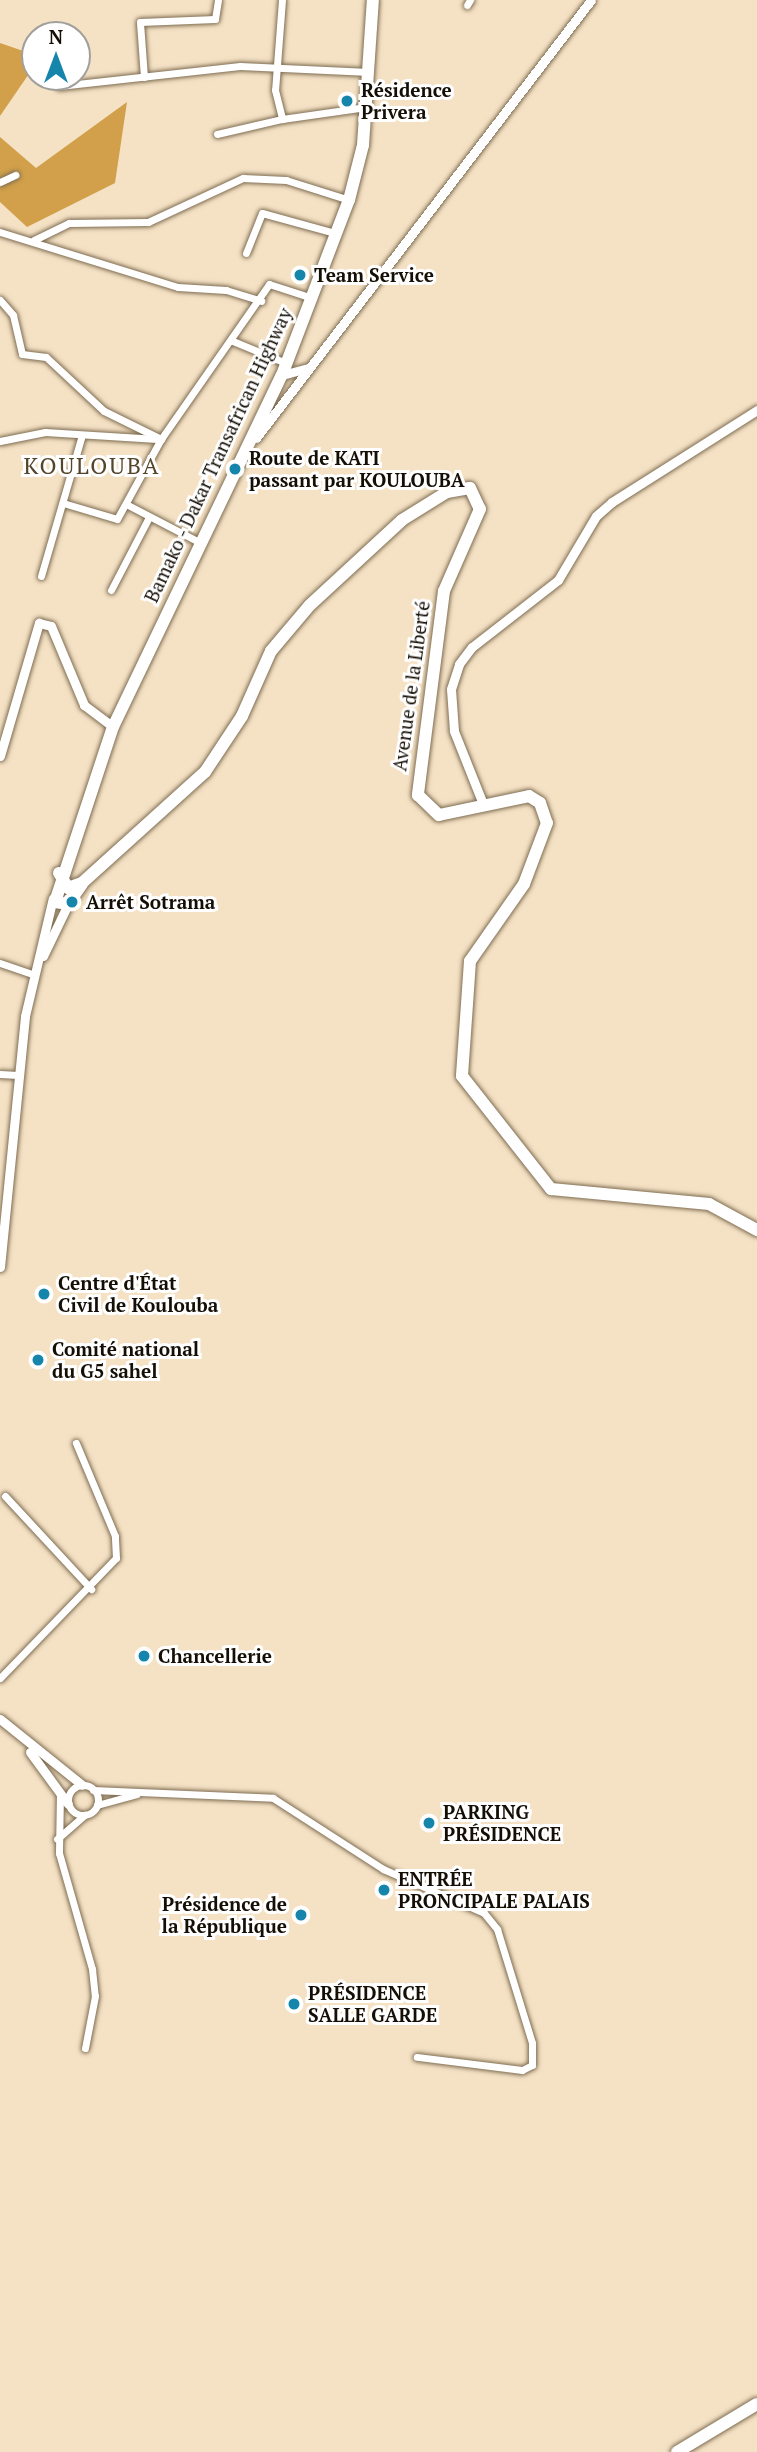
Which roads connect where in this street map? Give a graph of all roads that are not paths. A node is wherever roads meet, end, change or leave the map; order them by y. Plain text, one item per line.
1 (218, 0) edge
2 (282, 0) edge
3 (373, 0) edge
4 (589, 1) edge
5 (275, 65) junction
6 (369, 72) junction
7 (144, 77) junction
8 (91, 83) edge
9 (366, 107) junction
10 (282, 119) junction
11 (217, 134) dead end
12 (15, 175) dead end
13 (0, 182) edge
14 (349, 200) junction
15 (0, 232) edge
16 (335, 233) junction
17 (34, 240) junction
18 (246, 253) dead end
19 (313, 298) junction
20 (0, 300) edge
21 (261, 301) junction
22 (233, 341) junction
23 (320, 357) junction
24 (284, 369) junction
25 (757, 410) edge
26 (82, 435) junction
27 (161, 439) junction
28 (0, 441) edge
29 (247, 448) junction
30 (63, 503) junction
31 (126, 504) junction
32 (148, 519) junction
33 (199, 542) junction
34 (41, 576) dead end
35 (111, 590) dead end
36 (113, 727) junction
37 (0, 757) edge
38 (483, 804) junction
39 (59, 873) junction
40 (82, 883) junction
41 (53, 898) junction
42 (68, 904) junction
43 (0, 963) edge
44 (36, 971) junction
45 (0, 1074) edge
46 (18, 1075) junction
47 (757, 1230) edge
48 (0, 1267) edge
49 (76, 1443) dead end
50 (5, 1496) dead end
51 (91, 1588) junction
52 (0, 1678) edge
53 (0, 1719) edge
54 (18, 1737) junction
55 (82, 1785) junction
56 (93, 1790) junction
57 (60, 1791) junction
58 (141, 1793) junction
59 (68, 1804) junction
60 (97, 1805) junction
61 (85, 1815) junction
62 (57, 1840) junction
63 (85, 2048) dead end
64 (417, 2057) dead end
65 (757, 2404) edge
66 (677, 2452) edge

1 - 7 street
2 - 5 street
3 - 6 highway, Bamako - Dakar Transafrican Highway
4 - 23 street
5 - 6 street
5 - 7 street
5 - 10 street
6 - 9 highway, Bamako - Dakar Transafrican Highway
7 - 8 street
9 - 10 street
9 - 14 highway, Bamako - Dakar Transafrican Highway
10 - 11 street
12 - 13 street
14 - 16 highway, Bamako - Dakar Transafrican Highway
14 - 17 street
15 - 17 street
16 - 18 street
16 - 19 highway, Bamako - Dakar Transafrican Highway
17 - 21 street
19 - 21 street
19 - 24 highway, Bamako - Dakar Transafrican Highway
20 - 27 street
21 - 22 street
22 - 24 street
22 - 27 street
23 - 24 street
23 - 29 street
24 - 29 highway, Bamako - Dakar Transafrican Highway
25 - 38 street
26 - 27 street
26 - 28 street
26 - 30 street
27 - 31 street
29 - 33 highway, Bamako - Dakar Transafrican Highway
30 - 31 street
30 - 34 street
31 - 32 street
32 - 33 street
32 - 35 street
33 - 36 highway, Bamako - Dakar Transafrican Highway
36 - 37 street
36 - 39 highway, Bamako - Dakar Transafrican Highway
38 - 40 highway, Avenue de la Liberté
38 - 47 highway, Avenue de la Liberté
39 - 40 highway
39 - 41 highway
40 - 42 highway
41 - 42 highway
41 - 44 street
42 - 44 street
43 - 44 street
44 - 46 street
45 - 46 street
46 - 48 street
49 - 51 street
50 - 51 street
51 - 52 street
53 - 54 street
54 - 55 street
54 - 57 street
55 - 56 street
55 - 59 street
56 - 58 street
56 - 60 street
57 - 59 street
57 - 62 street
58 - 60 street
58 - 64 street
59 - 61 street
60 - 61 street
61 - 62 street
62 - 63 street
65 - 66 highway

